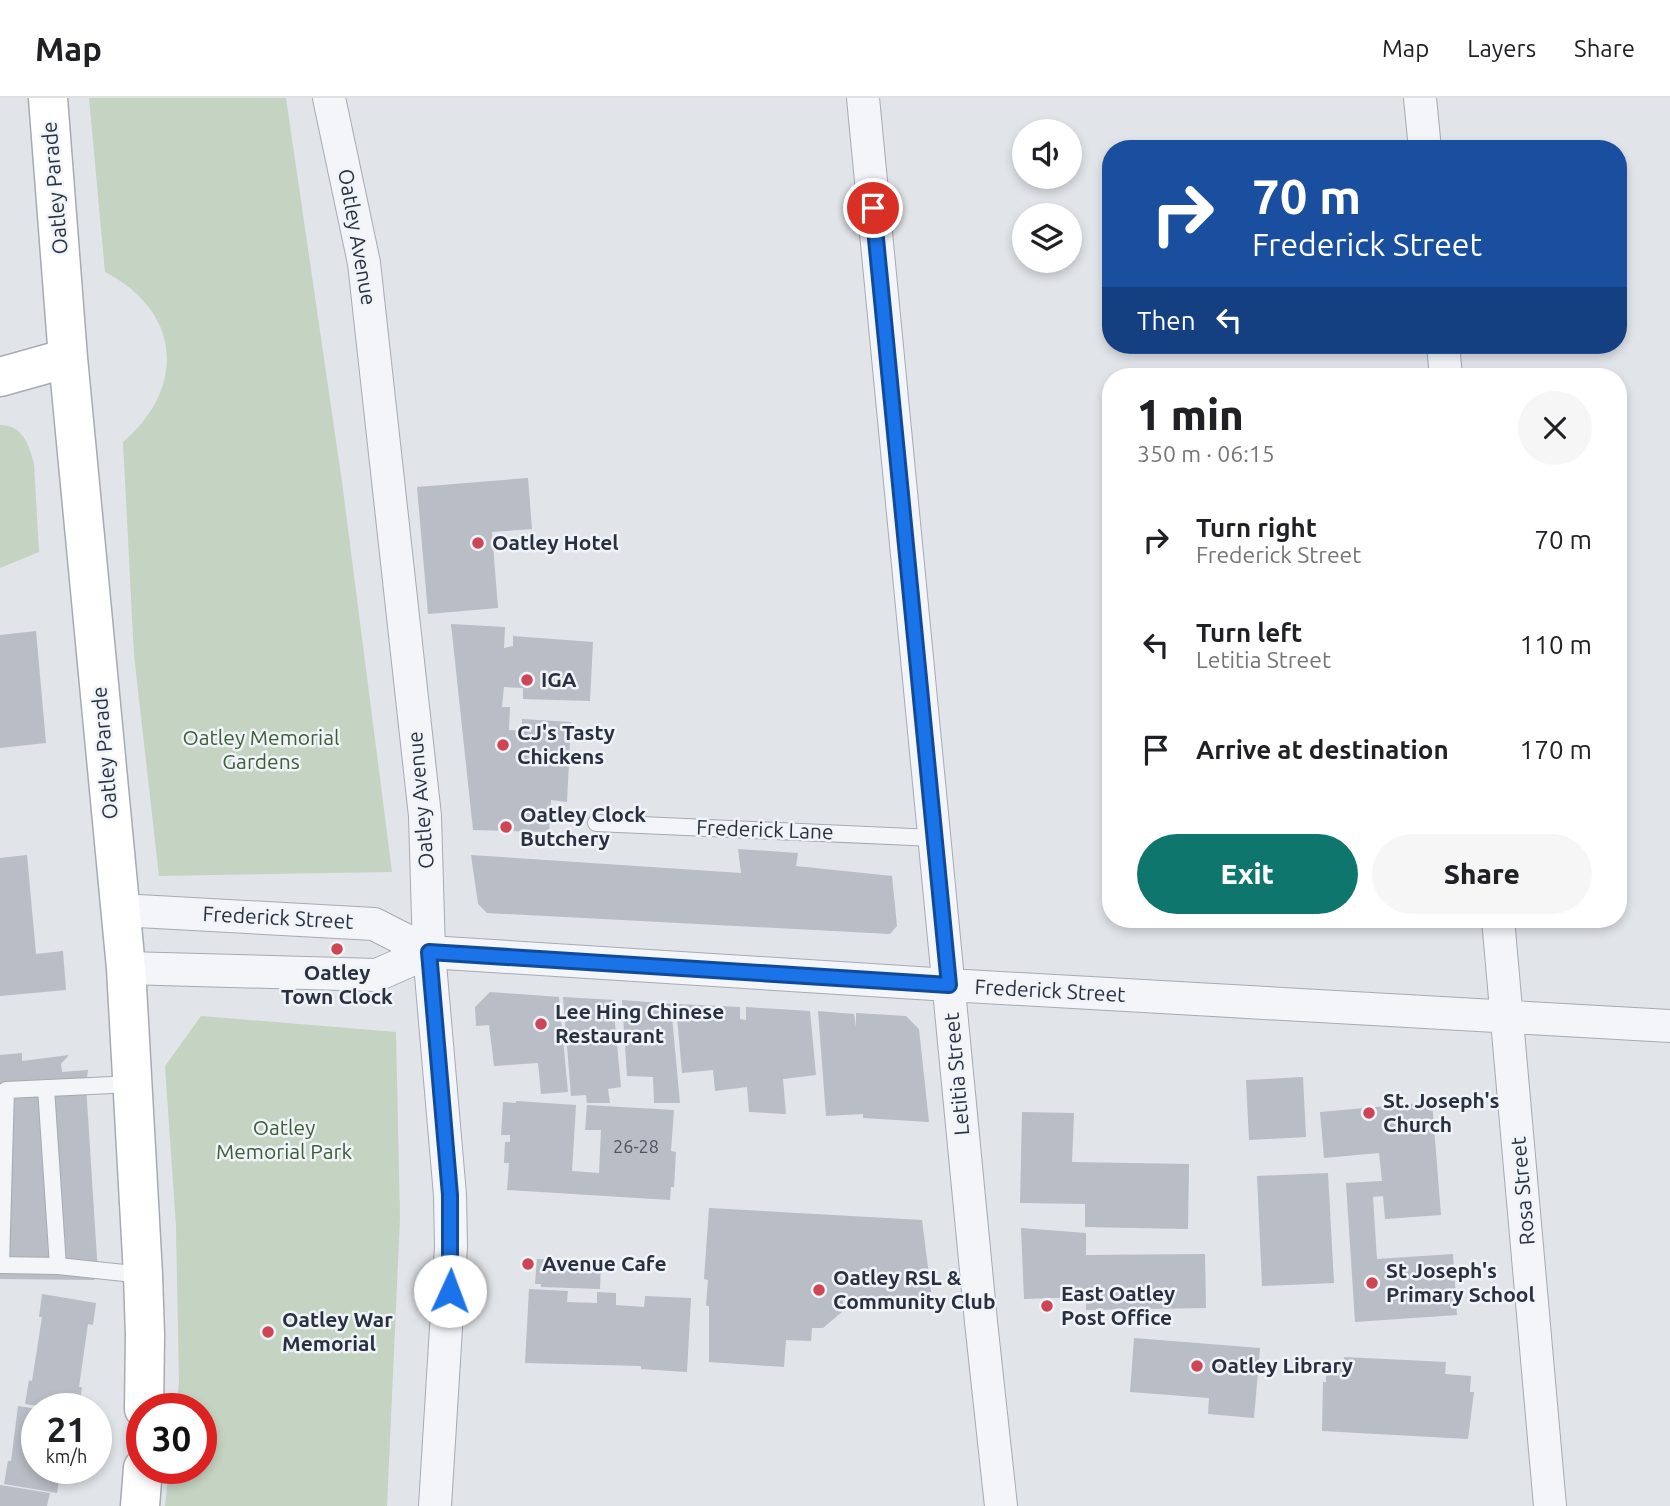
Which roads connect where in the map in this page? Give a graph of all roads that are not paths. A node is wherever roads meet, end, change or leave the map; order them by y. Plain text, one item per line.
1 (48, 98) edge
2 (329, 98) edge
3 (863, 98) edge
4 (1420, 98) edge
5 (1424, 140) edge
6 (68, 358) junction
7 (0, 377) edge
8 (596, 823) dead end
9 (933, 838) junction
10 (120, 909) junction
11 (1499, 928) edge
12 (429, 952) junction
13 (126, 968) junction
14 (949, 985) junction
15 (1508, 1017) junction
16 (1670, 1026) edge
17 (133, 1084) junction
18 (46, 1088) junction
19 (58, 1266) junction
20 (143, 1275) junction
21 (144, 1393) edge
22 (142, 1484) edge
23 (140, 1506) edge
24 (435, 1506) edge
25 (1001, 1506) edge
26 (1550, 1506) edge

1 - 6 street, Oatley Parade
2 - 12 street, Oatley Avenue
3 - 9 street, Letitia Street
4 - 5 street
6 - 7 street
6 - 10 street, Oatley Parade
8 - 9 lane, Frederick Lane
9 - 14 street, Letitia Street
10 - 12 street, Frederick Street
10 - 13 street, Oatley Parade
11 - 15 street, Rosa Street
12 - 13 street, Frederick Street
12 - 14 street, Frederick Street
12 - 24 street, Oatley Avenue
13 - 17 street, Oatley Parade
14 - 15 street, Frederick Street
14 - 25 street, Letitia Street
15 - 16 street, Frederick Street
15 - 26 street, Rosa Street
17 - 18 lane
17 - 20 street, Oatley Parade
18 - 19 lane
18 - 19 lane
19 - 20 lane
20 - 21 street, Oatley Parade
22 - 23 street

